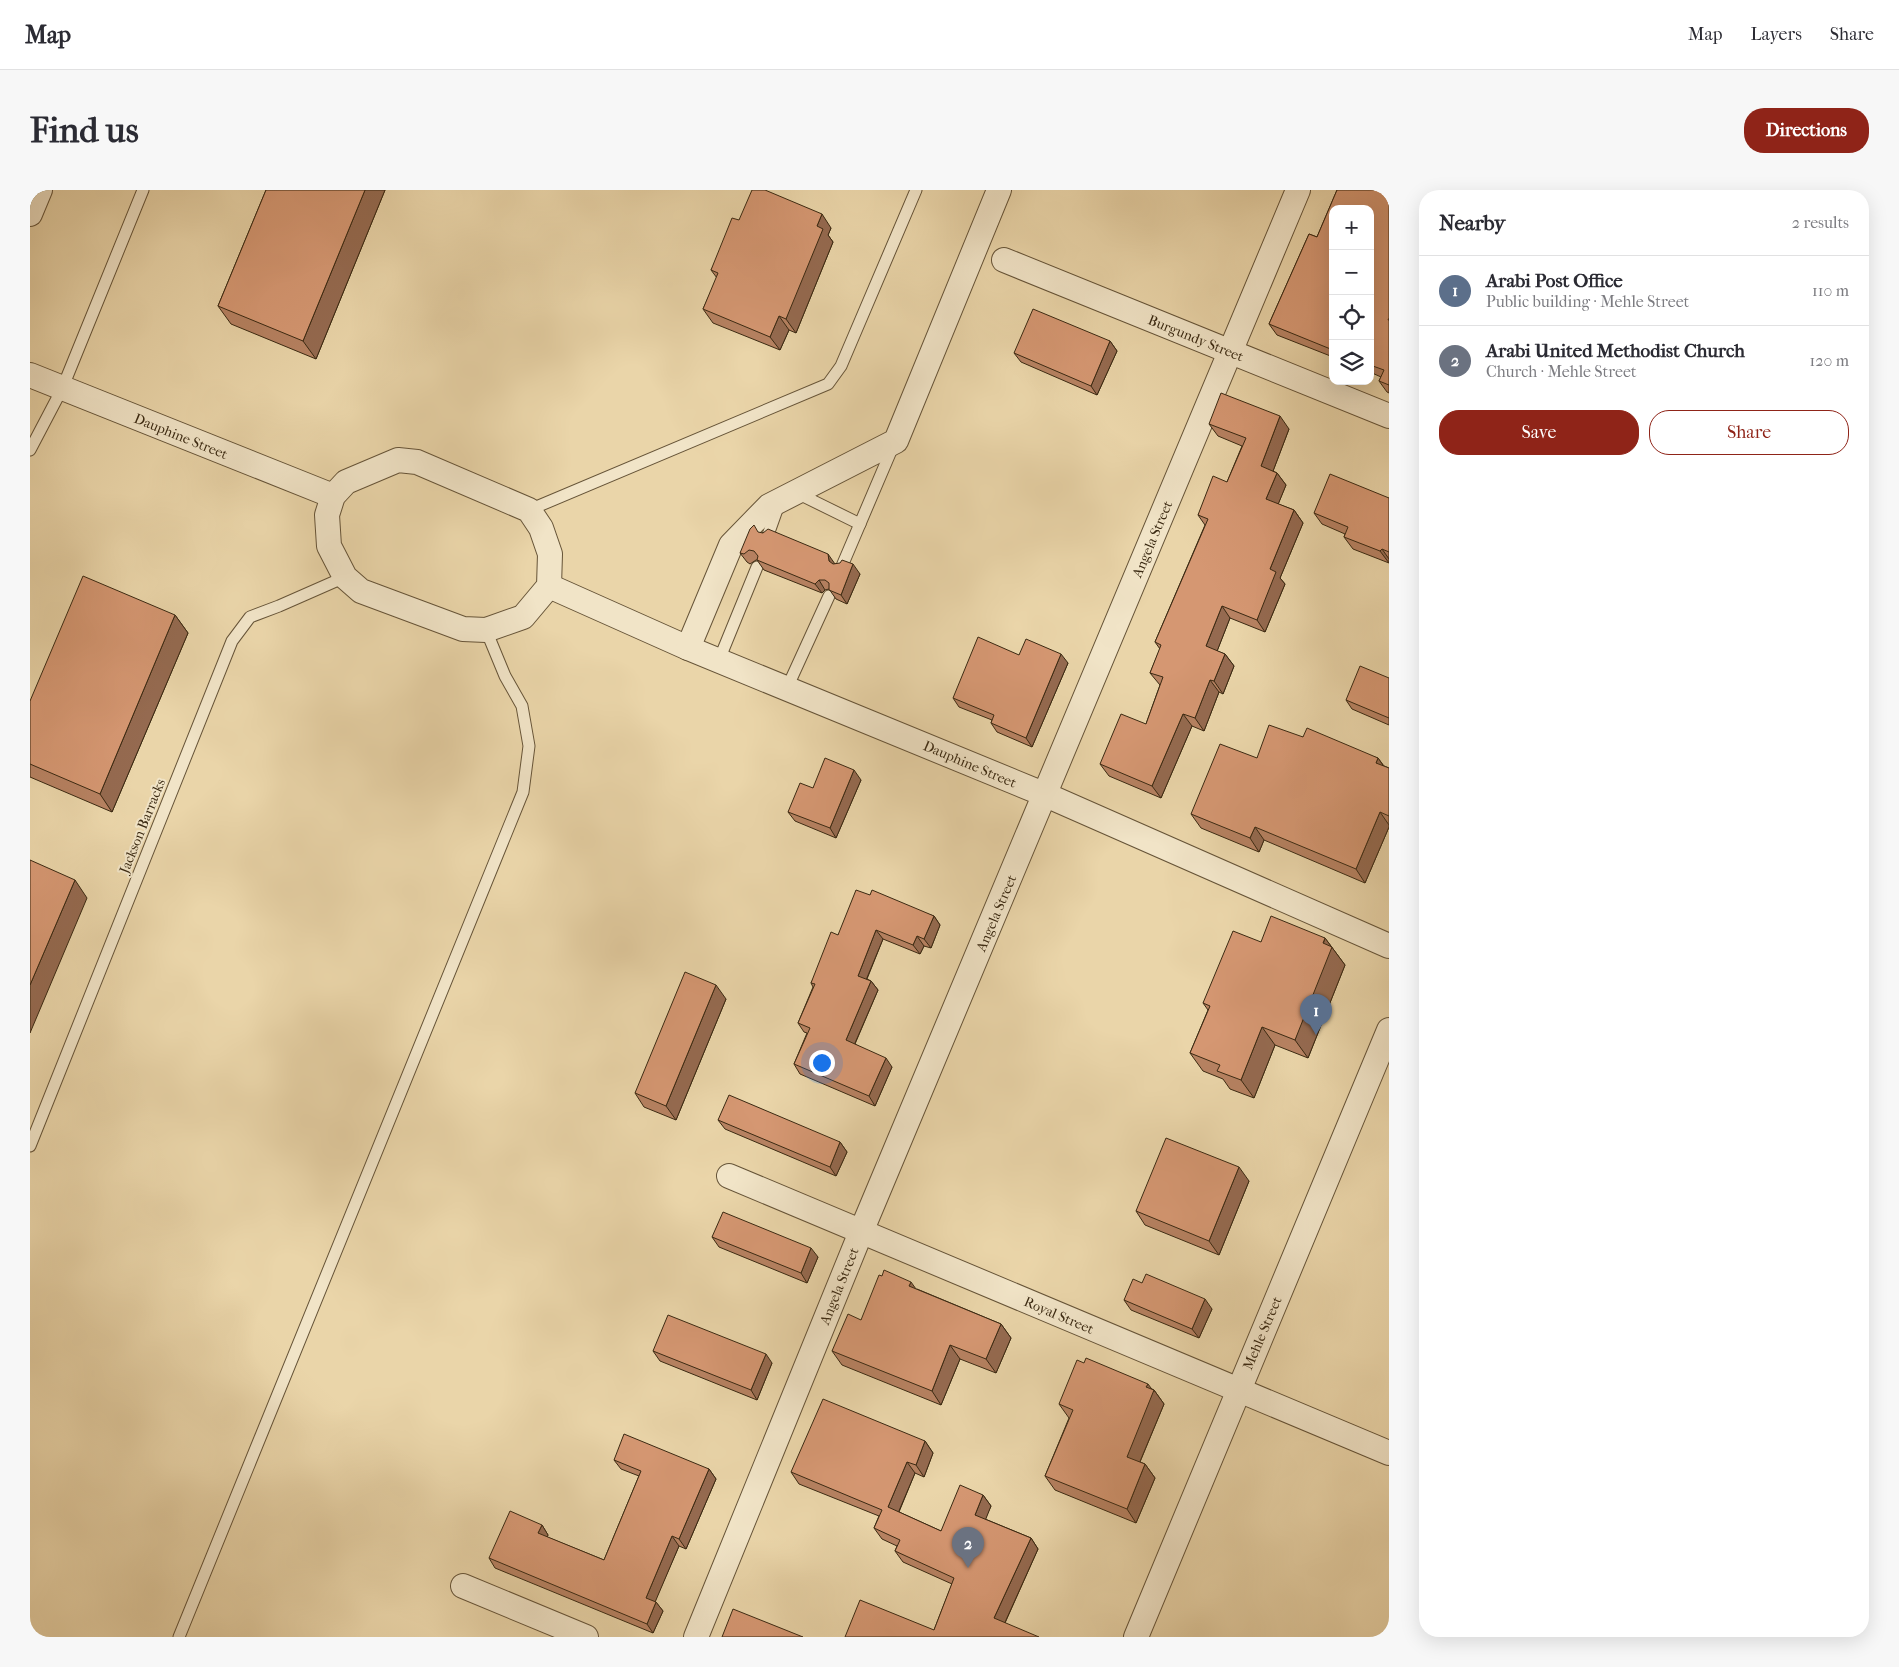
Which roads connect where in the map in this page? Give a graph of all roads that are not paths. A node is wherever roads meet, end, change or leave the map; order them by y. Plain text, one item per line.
1 (40, 190) edge
2 (143, 190) edge
3 (916, 190) edge
4 (999, 190) edge
5 (1298, 190) edge
6 (30, 214) edge
7 (1004, 260) dead end
8 (1229, 352) junction
9 (30, 375) edge
10 (62, 389) junction
11 (1389, 416) edge
12 (896, 440) junction
13 (30, 450) edge
14 (333, 496) junction
15 (788, 496) junction
16 (529, 510) junction
17 (860, 524) junction
18 (768, 536) edge
19 (842, 566) edge
20 (757, 567) edge
21 (345, 577) junction
22 (549, 586) junction
23 (829, 596) edge
24 (486, 630) junction
25 (688, 648) junction
26 (719, 660) junction
27 (788, 688) junction
28 (1046, 795) junction
29 (1389, 946) edge
30 (1389, 1030) edge
31 (30, 1146) edge
32 (729, 1176) dead end
33 (861, 1232) junction
34 (1239, 1390) junction
35 (1389, 1454) edge
36 (463, 1586) dead end
37 (179, 1637) edge
38 (586, 1637) edge
39 (696, 1637) edge
40 (1136, 1637) edge

1 - 6 street
2 - 10 lane
3 - 16 lane
4 - 12 street
5 - 8 street, Angela Street
7 - 8 street, Burgundy Street
8 - 11 street, Burgundy Street
8 - 28 street, Angela Street
9 - 10 street, Dauphine Street
10 - 13 lane
10 - 14 street, Dauphine Street
12 - 15 street
12 - 17 lane
14 - 16 street
14 - 21 street
15 - 17 lane
15 - 18 lane
15 - 25 street
16 - 22 street
17 - 19 lane
20 - 26 lane
21 - 24 street
21 - 31 lane, Jackson Barracks
22 - 24 street
22 - 25 street, Dauphine Street
23 - 27 lane
24 - 37 lane
25 - 26 street, Dauphine Street
26 - 27 street, Dauphine Street
27 - 28 street, Dauphine Street
28 - 29 street, Dauphine Street
28 - 33 street, Angela Street
30 - 34 street, Mehle Street
32 - 33 street, Royal Street
33 - 34 street, Royal Street
33 - 39 street, Angela Street
34 - 35 street, Royal Street
34 - 40 street, Mehle Street
36 - 38 street

